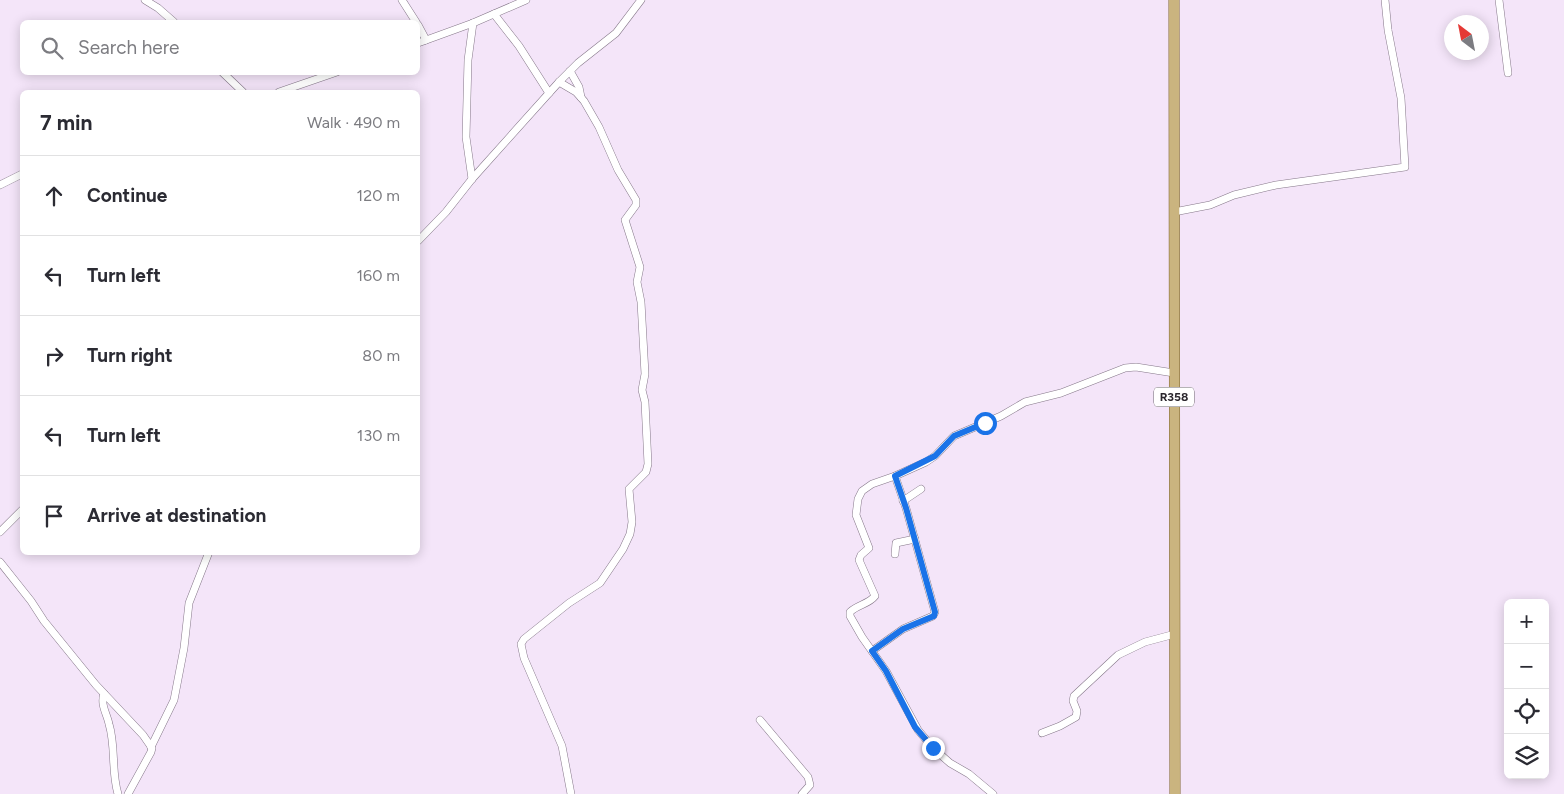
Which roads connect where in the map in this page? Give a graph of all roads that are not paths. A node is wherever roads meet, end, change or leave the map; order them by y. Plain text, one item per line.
1 (145, 0) edge
2 (402, 0) edge
3 (526, 0) edge
4 (641, 0) edge
5 (1174, 0) edge
6 (1385, 0) edge
7 (1499, 0) edge
8 (494, 14) junction
9 (172, 20) edge
10 (414, 20) edge
11 (473, 23) junction
12 (420, 29) edge
13 (426, 40) junction
14 (420, 42) edge
15 (570, 71) junction
16 (1508, 73) dead end
17 (225, 75) edge
18 (330, 75) edge
19 (558, 82) junction
20 (241, 90) edge
21 (293, 90) edge
22 (549, 93) junction
23 (581, 97) junction
24 (20, 175) edge
25 (472, 179) junction
26 (0, 185) edge
27 (1174, 212) junction
28 (420, 239) edge
29 (1174, 372) junction
30 (895, 476) junction
31 (921, 489) dead end
32 (903, 500) junction
33 (20, 512) edge
34 (0, 532) edge
35 (914, 539) junction
36 (895, 554) dead end
37 (207, 555) edge
38 (0, 562) edge
39 (1175, 634) junction
40 (872, 651) junction
41 (104, 694) junction
42 (760, 720) dead end
43 (1042, 733) dead end
44 (152, 747) junction
45 (118, 794) edge
46 (128, 794) edge
47 (571, 794) edge
48 (802, 794) edge
49 (993, 794) edge
50 (1175, 794) edge

1 - 9 street
2 - 10 street
3 - 8 street
4 - 15 street
5 - 27 main road, R358
6 - 27 street
7 - 16 street
8 - 11 street
8 - 22 street
11 - 13 street
11 - 25 street
12 - 13 street
13 - 14 street
15 - 19 street
15 - 23 street
17 - 20 street
18 - 21 street
19 - 22 street
19 - 23 street
22 - 25 street
23 - 47 street
24 - 26 street
25 - 28 street
27 - 29 main road, R358
29 - 30 street
29 - 39 main road, R358
30 - 32 street
30 - 40 street
31 - 32 street
32 - 35 street
33 - 34 street
35 - 36 street
35 - 40 street
37 - 44 street
38 - 41 street
39 - 43 street
39 - 50 main road, R358
40 - 49 street
41 - 44 street
41 - 45 street
42 - 48 street
44 - 46 street

